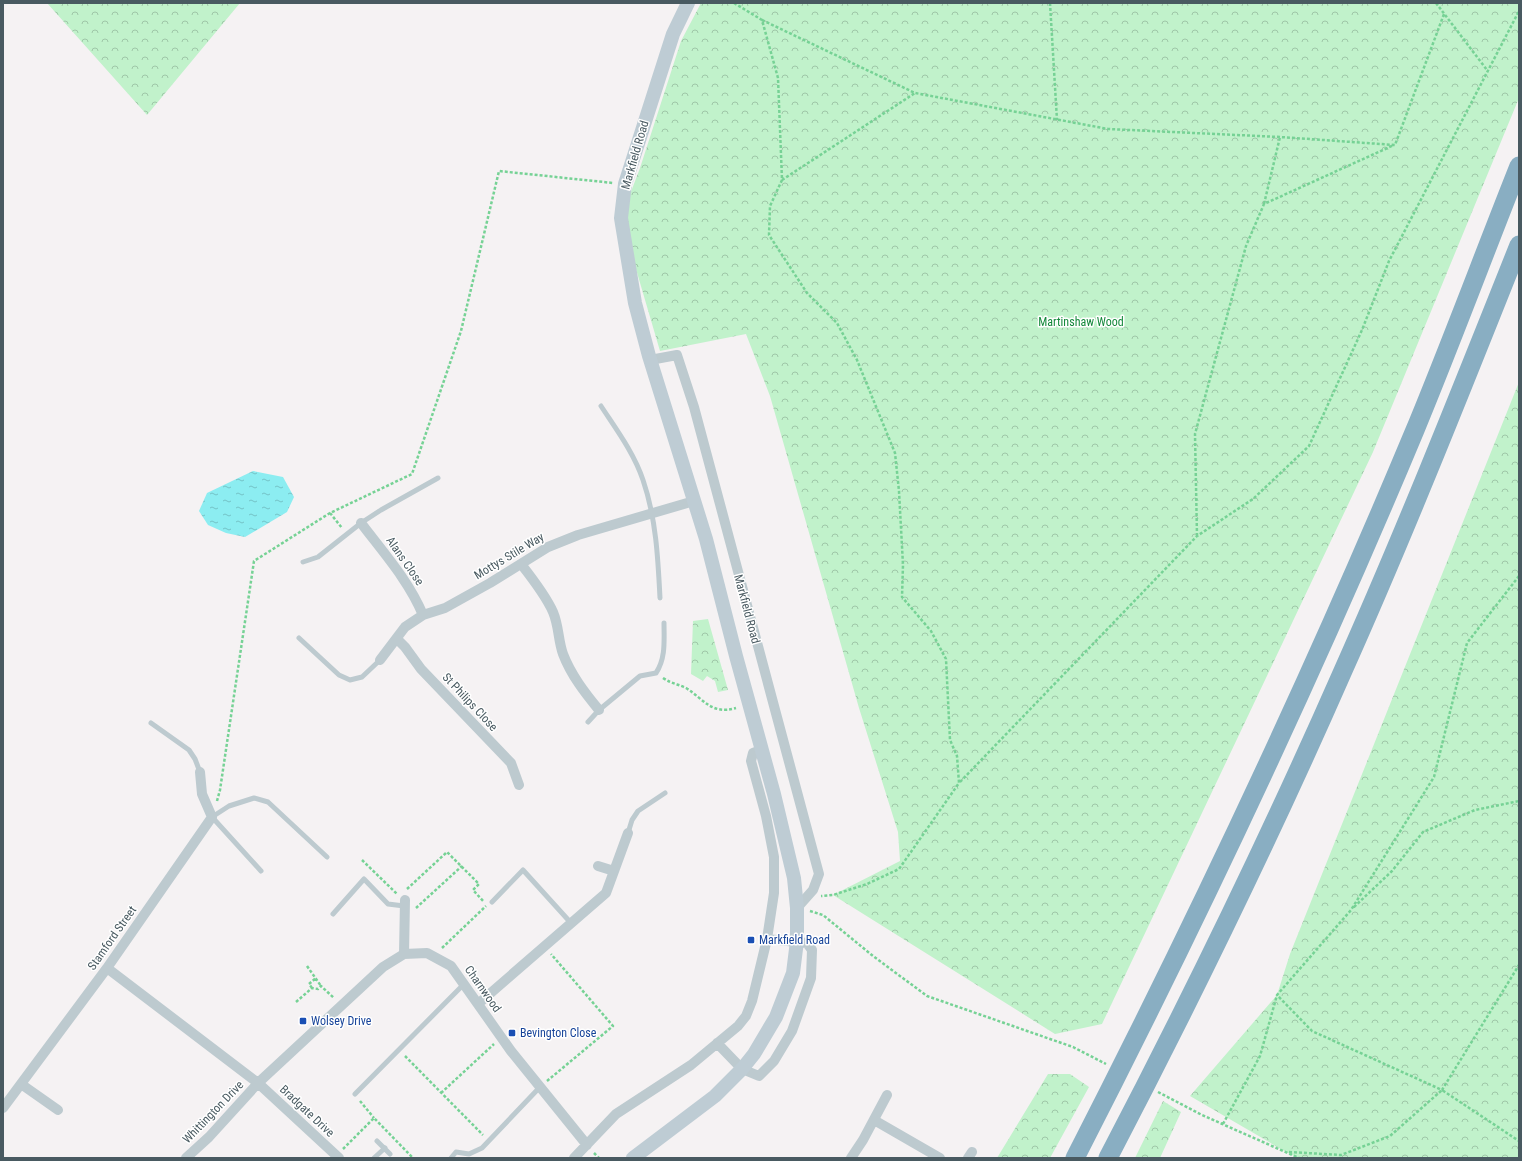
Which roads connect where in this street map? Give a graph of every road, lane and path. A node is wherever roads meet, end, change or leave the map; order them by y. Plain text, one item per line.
1 (688, 3) edge
2 (734, 3) edge
3 (1050, 3) edge
4 (1436, 3) edge
5 (1519, 10) edge
6 (1444, 14) junction
7 (762, 20) junction
8 (1487, 70) junction
9 (916, 93) junction
10 (1057, 120) junction
11 (1280, 137) junction
12 (1395, 145) junction
13 (1519, 166) edge
14 (782, 180) junction
15 (625, 184) junction
16 (1264, 204) junction
17 (1519, 245) edge
18 (650, 360) junction
19 (601, 406) dead end
20 (438, 478) dead end
21 (694, 501) junction
22 (330, 513) junction
23 (651, 514) junction
24 (361, 523) junction
25 (346, 535) junction
26 (1197, 536) junction
27 (303, 562) dead end
28 (521, 564) junction
29 (1519, 576) edge
30 (660, 598) dead end
31 (423, 615) junction
32 (664, 623) dead end
33 (299, 638) dead end
34 (396, 639) junction
35 (380, 660) joint
36 (656, 673) junction
37 (749, 703) junction
38 (599, 710) junction
39 (588, 722) dead end
40 (151, 723) dead end
41 (761, 750) junction
42 (200, 772) joint
43 (959, 783) junction
44 (519, 785) dead end
45 (665, 792) dead end
46 (1519, 800) edge
47 (212, 817) junction
48 (628, 833) joint
49 (326, 856) dead end
50 (362, 860) dead end
51 (462, 866) junction
52 (598, 866) dead end
53 (261, 871) dead end
54 (614, 871) junction
55 (820, 897) dead end
56 (403, 898) junction
57 (489, 904) junction
58 (797, 908) junction
59 (1351, 910) junction
60 (333, 914) dead end
61 (404, 918) junction
62 (571, 923) junction
63 (767, 939) junction
64 (797, 941) junction
65 (544, 946) junction
66 (404, 954) junction
67 (433, 957) junction
68 (1519, 965) edge
69 (307, 966) dead end
70 (107, 968) junction
71 (316, 978) junction
72 (464, 984) junction
73 (321, 986) junction
74 (312, 988) junction
75 (1277, 995) junction
76 (296, 1002) dead end
77 (478, 1004) junction
78 (341, 1006) junction
79 (501, 1037) junction
80 (717, 1043) junction
81 (1073, 1047) dead end
82 (399, 1050) junction
83 (742, 1069) junction
84 (258, 1083) junction
85 (21, 1084) junction
86 (540, 1087) junction
87 (1442, 1090) junction
88 (441, 1093) junction
89 (355, 1094) joint
90 (887, 1095) dead end
91 (3, 1108) edge
92 (58, 1110) dead end
93 (1202, 1115) dead end
94 (374, 1118) dead end
95 (874, 1120) junction
96 (1224, 1124) junction
97 (489, 1140) junction
98 (377, 1141) dead end
99 (1519, 1141) edge
100 (587, 1145) junction
101 (384, 1148) junction
102 (1286, 1152) junction
103 (390, 1154) dead end
104 (186, 1158) edge
105 (339, 1158) edge
106 (374, 1158) edge
107 (451, 1158) edge
108 (574, 1158) edge
109 (633, 1158) edge
110 (851, 1158) edge
111 (940, 1158) edge
112 (1075, 1158) edge
113 (1108, 1158) edge
114 (1299, 1158) edge

1 - 15 street, Markfield Road
2 - 7 path
3 - 10 path
4 - 6 path
5 - 8 path
6 - 8 path
6 - 12 path
7 - 9 path
7 - 14 path
8 - 26 path
9 - 10 path
9 - 14 path
10 - 11 path
11 - 12 path
11 - 16 path
12 - 16 path
13 - 112 highway
14 - 43 path
15 - 18 street, Markfield Road
15 - 22 path
16 - 26 path
17 - 113 highway
18 - 21 street, Markfield Road
18 - 58 street, Markfield Road
19 - 23 lane
20 - 24 lane
21 - 23 street, Mottys Stile Way
21 - 37 street, Markfield Road
22 - 25 path
22 - 47 path
23 - 28 street, Mottys Stile Way
23 - 30 lane
24 - 25 lane
24 - 31 street, Alans Close
25 - 27 lane
26 - 43 path
28 - 31 street, Mottys Stile Way
28 - 38 street
29 - 59 path
31 - 34 street, Mottys Stile Way
32 - 36 lane
33 - 35 lane
34 - 35 street, Mottys Stile Way
34 - 44 street, St Philips Close
36 - 37 path
36 - 38 lane
37 - 41 street, Markfield Road
38 - 39 lane
40 - 42 lane
41 - 58 street, Markfield Road
41 - 63 street
42 - 47 street
43 - 55 path
45 - 48 lane
46 - 59 path
47 - 49 lane
47 - 53 lane
47 - 70 street, Stamford Street
48 - 54 street
50 - 56 path
51 - 56 path
51 - 57 path
51 - 61 path
52 - 54 street
54 - 62 street
56 - 60 lane
56 - 61 street
57 - 62 lane
57 - 67 path
58 - 64 street, Markfield Road
58 - 81 path
59 - 75 path
61 - 66 street
62 - 65 street
63 - 64 street
63 - 80 street
64 - 83 street, Markfield Road
64 - 83 street
65 - 77 street
65 - 86 path
66 - 67 street, Charnwood
66 - 78 street, Charnwood
67 - 72 street, Charnwood
68 - 87 path
69 - 71 path
70 - 84 street
70 - 85 street, Stamford Street
71 - 73 path
71 - 74 path
72 - 77 street, Charnwood
72 - 82 lane
73 - 74 path
73 - 78 path
74 - 76 path
75 - 87 path
75 - 96 path
77 - 79 street, Charnwood
78 - 84 street, Charnwood
79 - 86 street, Charnwood
79 - 88 path
80 - 83 street
80 - 100 street
82 - 88 path
82 - 89 lane
83 - 109 street, Markfield Road
84 - 104 street, Whittington Drive
84 - 105 street, Bradgate Drive
85 - 91 street, Stamford Street
85 - 92 street
86 - 97 lane
86 - 100 street, Charnwood
87 - 99 path
87 - 102 path
88 - 97 path
89 - 94 path
90 - 95 street
93 - 96 path
95 - 110 street
95 - 111 street
96 - 102 path
97 - 107 lane
98 - 101 lane
100 - 108 street
101 - 103 lane
101 - 106 lane
102 - 114 path

